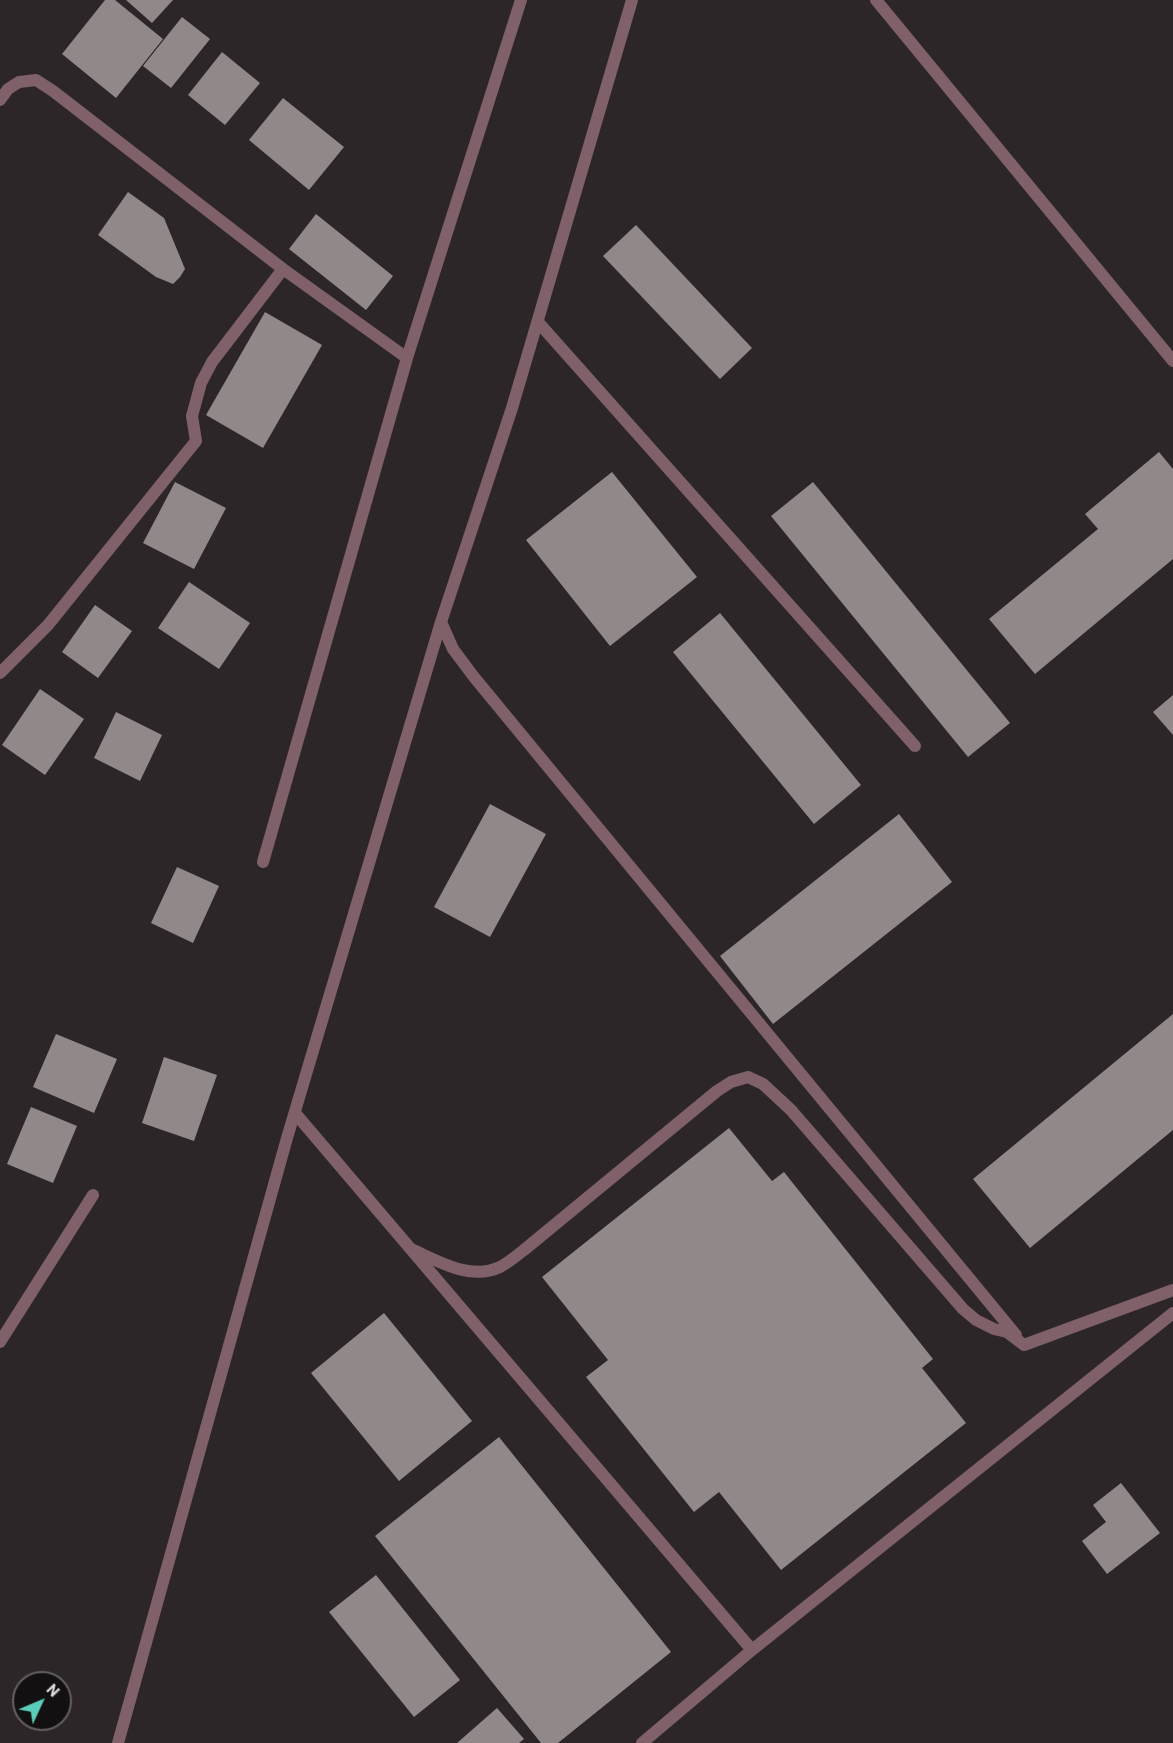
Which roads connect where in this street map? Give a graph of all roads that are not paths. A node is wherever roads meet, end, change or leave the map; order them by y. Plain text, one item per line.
1 (521, 0) edge
2 (632, 0) edge
3 (876, 0) edge
4 (0, 100) edge
5 (283, 269) junction
6 (538, 322) junction
7 (407, 358) junction
8 (1173, 361) edge
9 (441, 622) junction
10 (0, 673) edge
11 (915, 746) dead end
12 (263, 862) dead end
13 (295, 1113) junction
14 (93, 1195) dead end
15 (411, 1249) junction
16 (1173, 1290) edge
17 (1173, 1313) edge
18 (0, 1342) edge
19 (1024, 1345) junction
20 (752, 1650) junction
21 (118, 1743) edge
22 (642, 1743) edge

1 - 7 street
2 - 6 street
3 - 8 street
4 - 5 street
5 - 7 street
5 - 10 street
6 - 9 street
6 - 11 street
7 - 12 street
9 - 13 street
9 - 19 street
13 - 15 street
13 - 21 street
14 - 18 street
15 - 19 street
15 - 20 street
16 - 19 street
17 - 20 street
20 - 22 street

